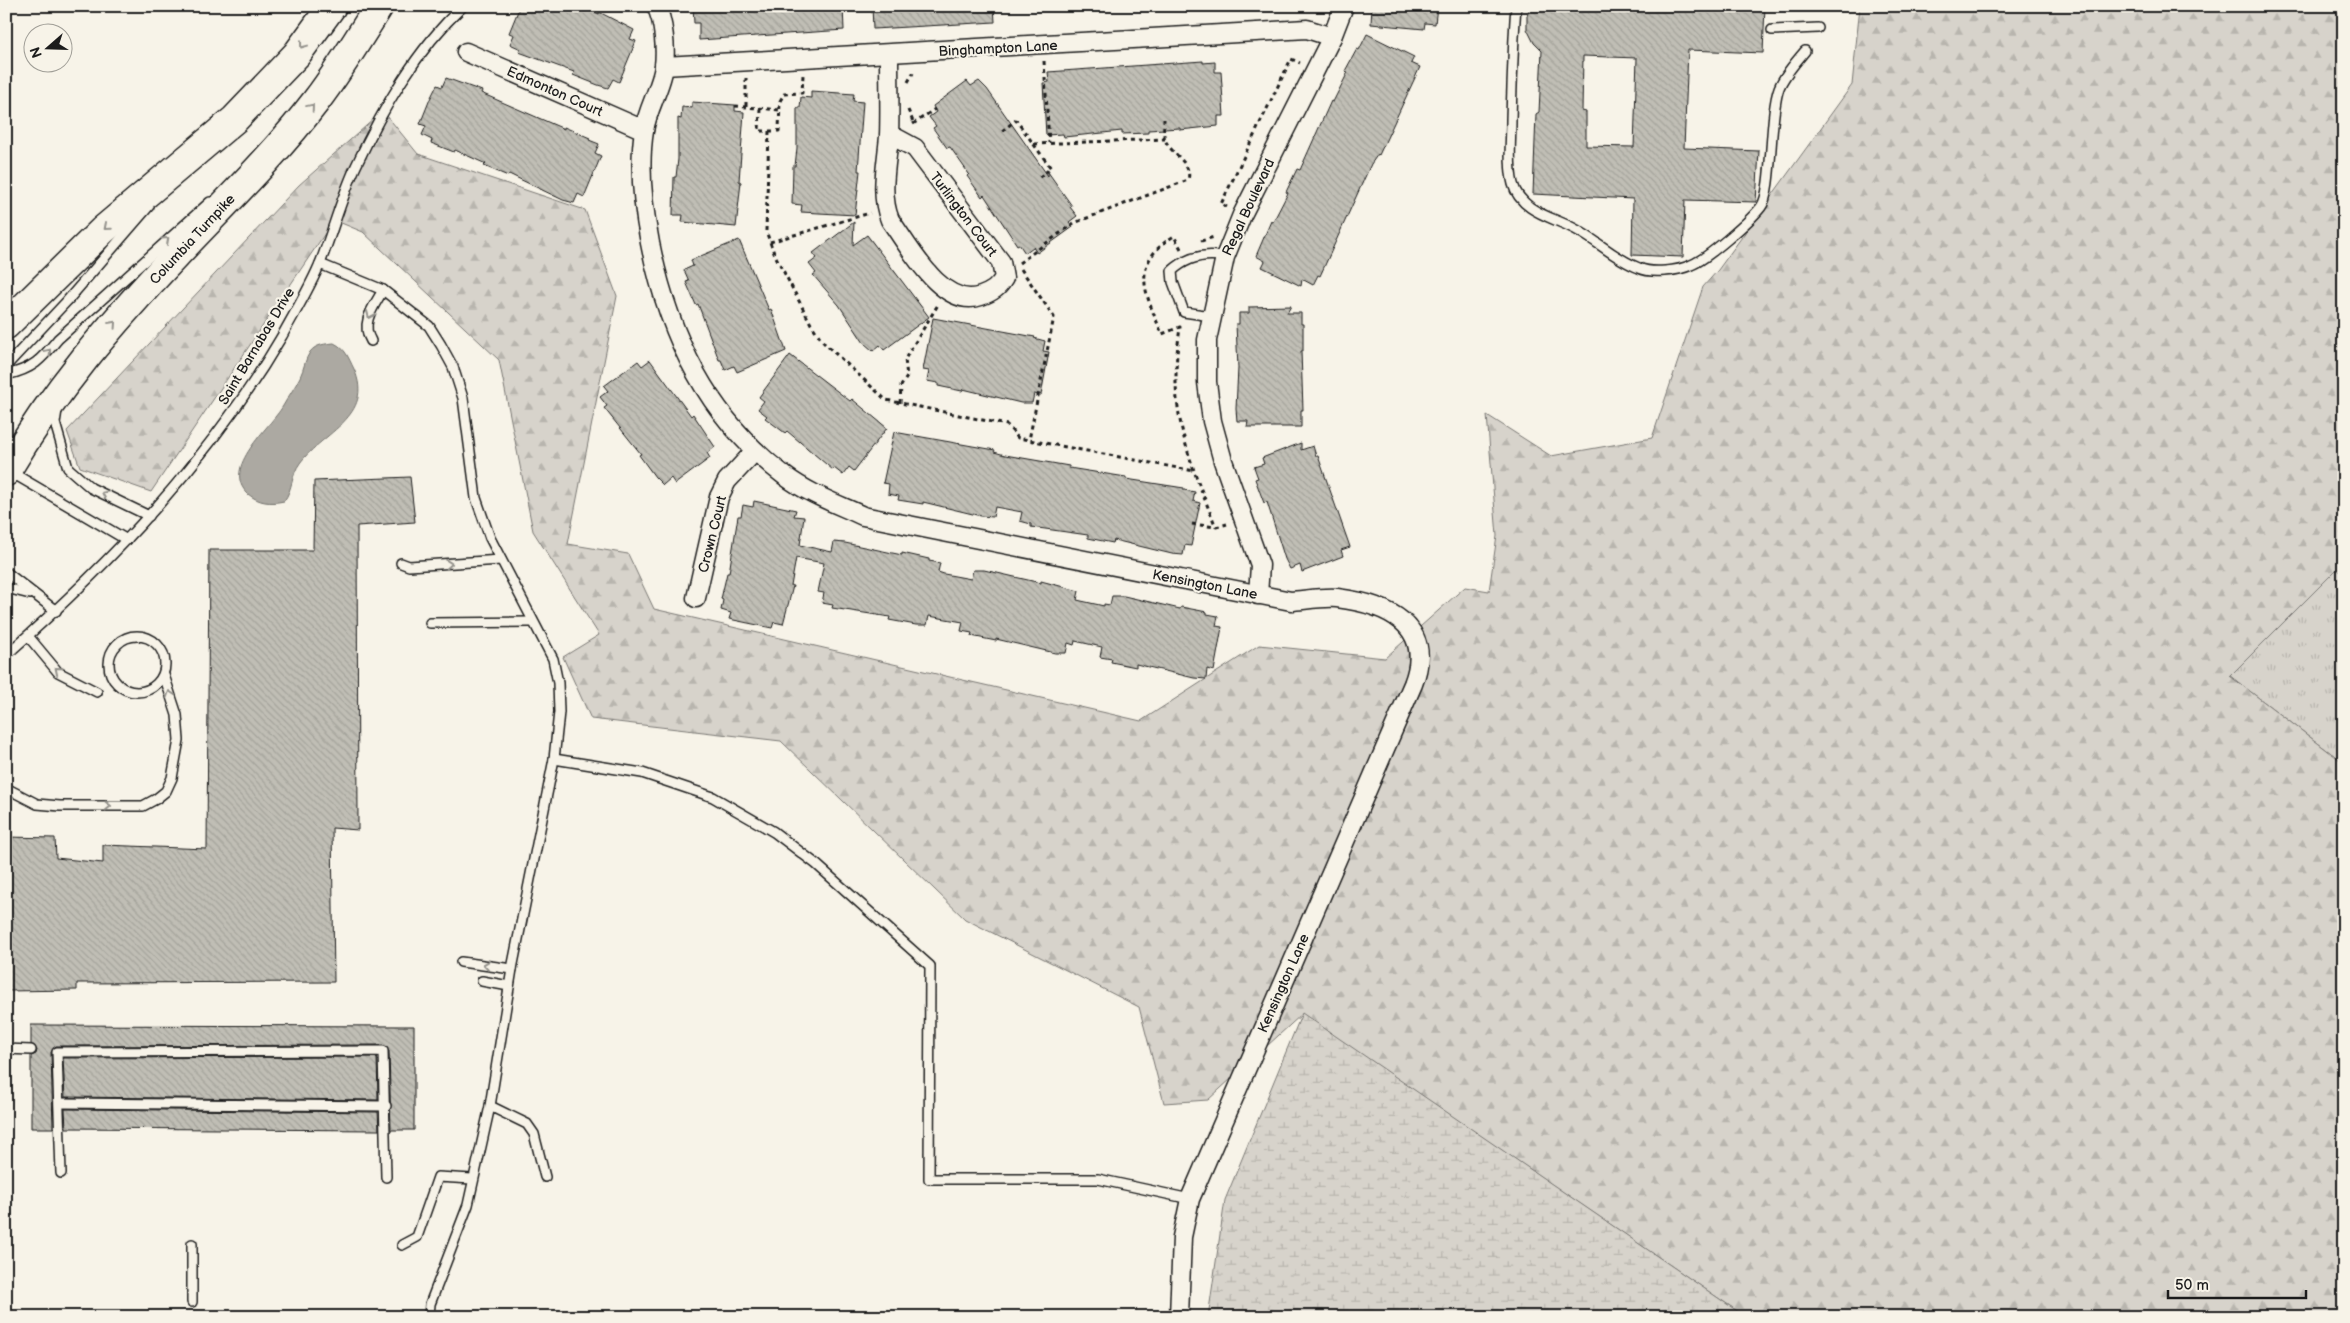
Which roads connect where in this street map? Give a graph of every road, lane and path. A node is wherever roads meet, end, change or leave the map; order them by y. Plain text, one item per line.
1 (332, 6) edge
2 (379, 6) edge
3 (463, 6) edge
4 (656, 6) edge
5 (1344, 6) edge
6 (1516, 6) edge
7 (1818, 28) dead end
8 (1772, 30) dead end
9 (1332, 36) junction
10 (1043, 45) junction
11 (1805, 51) dead end
12 (466, 52) dead end
13 (889, 54) junction
14 (744, 62) junction
15 (664, 66) junction
16 (812, 75) dead end
17 (735, 106) dead end
18 (746, 107) junction
19 (760, 109) junction
20 (935, 109) dead end
21 (780, 110) junction
22 (1164, 119) dead end
23 (644, 130) junction
24 (769, 131) junction
25 (1002, 131) dead end
26 (892, 135) junction
27 (1164, 139) junction
28 (1049, 143) junction
29 (280, 144) junction
30 (1034, 144) junction
31 (184, 161) junction
32 (1036, 179) dead end
33 (227, 188) dead end
34 (219, 194) dead end
35 (885, 209) junction
36 (770, 242) junction
37 (1225, 257) junction
38 (320, 264) junction
39 (383, 290) junction
40 (946, 291) junction
41 (1211, 316) junction
42 (6, 325) edge
43 (372, 341) dead end
44 (6, 366) edge
45 (6, 375) edge
46 (60, 389) junction
47 (900, 403) junction
48 (1029, 440) junction
49 (755, 451) junction
50 (7, 471) edge
51 (1194, 471) dead end
52 (149, 516) junction
53 (1192, 524) dead end
54 (1227, 524) dead end
55 (128, 540) junction
56 (501, 560) junction
57 (401, 563) dead end
58 (6, 572) edge
59 (6, 588) edge
60 (32, 594) junction
61 (1258, 595) junction
62 (696, 598) dead end
63 (56, 611) junction
64 (532, 622) junction
65 (430, 623) dead end
66 (28, 636) junction
67 (6, 655) edge
68 (164, 675) junction
69 (97, 692) dead end
70 (554, 759) junction
71 (6, 788) edge
72 (461, 962) dead end
73 (512, 969) junction
74 (482, 981) dead end
75 (509, 986) junction
76 (6, 1050) edge
77 (31, 1050) dead end
78 (60, 1103) junction
79 (386, 1106) junction
80 (490, 1106) junction
81 (61, 1173) dead end
82 (386, 1177) dead end
83 (545, 1177) dead end
84 (472, 1179) junction
85 (1190, 1199) junction
86 (192, 1244) dead end
87 (402, 1245) dead end
88 (192, 1302) dead end
89 (429, 1317) edge
90 (1179, 1317) edge

1 -> 31 main road
29 -> 2 main road, Columbia Turnpike
3 - 38 lane, Saint Barnabas Drive
4 - 15 street, Kensington Lane
5 - 9 street, Regal Boulevard
6 - 11 lane
7 - 8 lane
9 - 10 street, Binghampton Lane
9 - 37 street, Regal Boulevard
10 - 13 street, Binghampton Lane
10 - 28 path
12 - 23 street, Edmonton Court
13 - 14 street, Binghampton Lane
13 - 26 street
14 - 15 street, Binghampton Lane
14 - 18 path
15 - 23 street, Kensington Lane
16 - 21 path
17 - 18 path
18 - 19 path
19 - 21 path
19 - 24 path
20 - 26 path
21 - 24 path
22 - 27 path
23 - 49 street, Kensington Lane
24 - 36 path
25 - 30 path
26 - 35 street
26 - 40 street, Turlington Court
27 - 28 path
27 - 48 path
28 - 30 path
29 - 33 lane
46 -> 29 main road, Columbia Turnpike
30 - 32 path
31 -> 42 main road
31 - 44 lane
45 -> 34 lane
35 - 36 path
35 - 40 street
36 - 47 path
37 - 41 street, Regal Boulevard
37 - 41 lane
38 - 39 lane
38 - 52 lane, Saint Barnabas Drive
39 -> 43 lane
39 - 56 lane
40 - 47 path
41 - 61 street, Regal Boulevard
46 - 50 main road, Columbia Turnpike
52 -> 46 lane
47 - 48 path
48 - 51 path
49 - 61 street, Kensington Lane
49 - 62 street, Crown Court
50 - 55 lane
52 - 55 lane, Saint Barnabas Drive
53 - 54 path
55 - 63 lane, Saint Barnabas Drive
57 -> 56 lane
56 - 64 lane
58 - 60 lane
59 - 60 lane
60 - 63 lane
61 - 85 street, Kensington Lane
63 - 66 lane, Saint Barnabas Drive
64 - 65 lane
64 - 70 lane
66 - 67 lane, Saint Barnabas Drive
69 -> 66 lane
68 - 68 lane
71 -> 68 lane
70 - 73 lane
70 - 85 lane
73 -> 72 lane
73 - 75 lane
74 - 75 lane
75 - 80 lane
76 - 77 lane
78 - 79 lane
78 - 79 lane
78 - 81 lane
79 - 82 lane
80 - 83 lane
80 - 84 lane
84 - 87 lane
84 - 89 lane
85 - 90 street, Kensington Lane
86 - 88 lane

